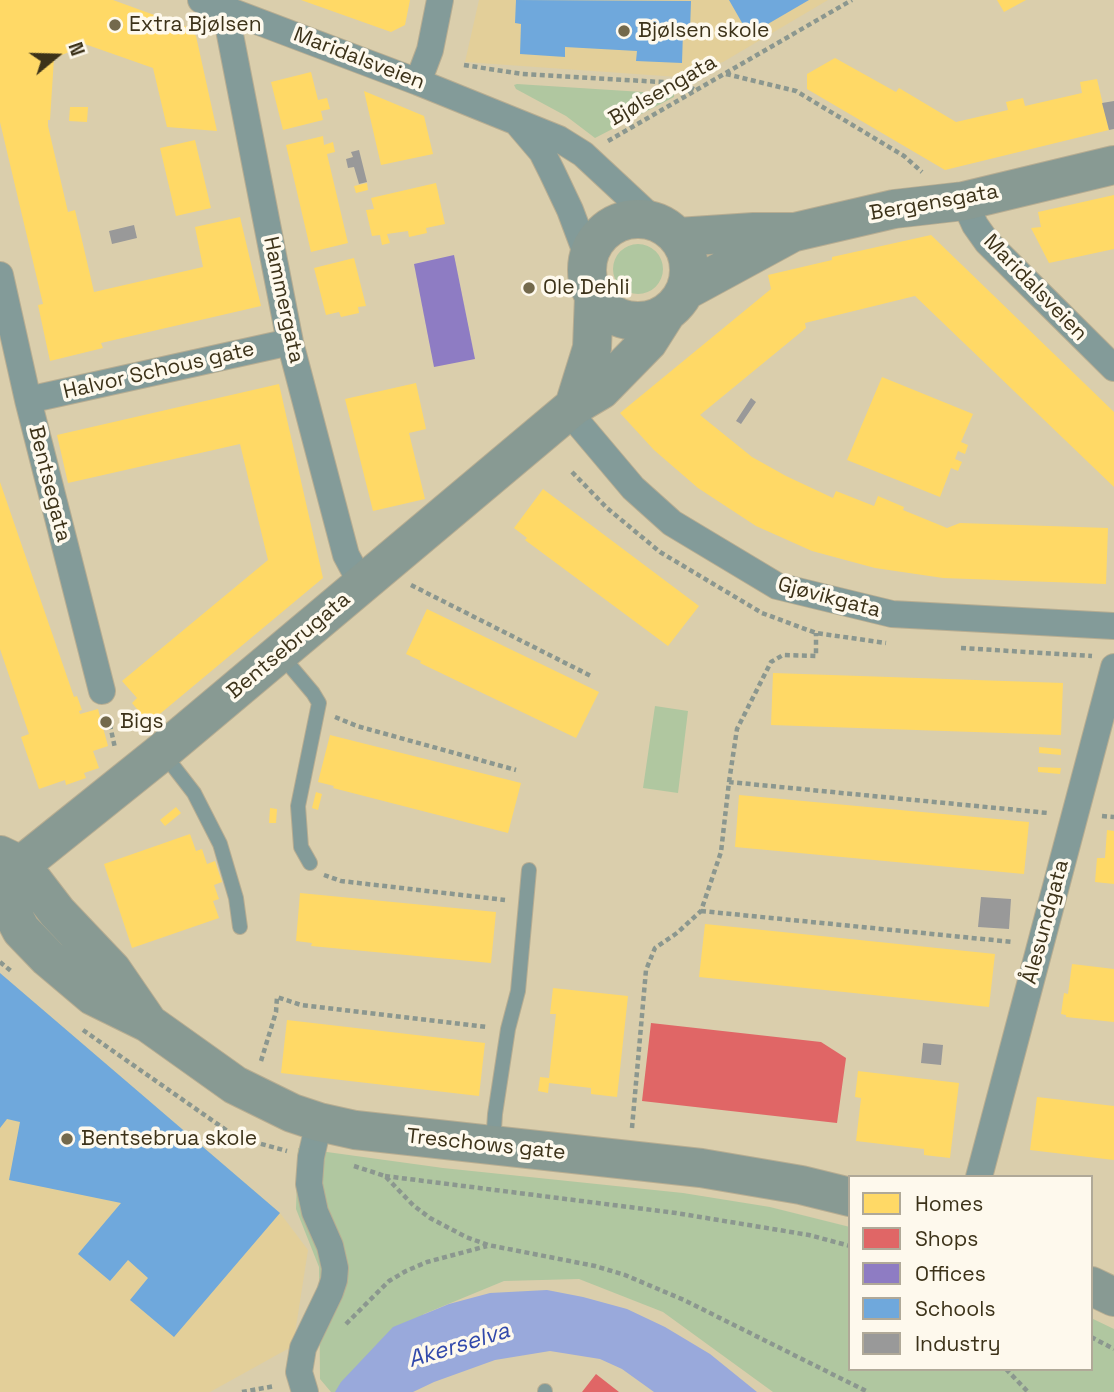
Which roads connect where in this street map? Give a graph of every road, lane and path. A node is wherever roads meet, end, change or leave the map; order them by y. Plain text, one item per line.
1 (440, 0) edge
2 (852, 0) edge
3 (213, 4) edge
4 (464, 65) dead end
5 (725, 74) junction
6 (418, 82) junction
7 (694, 89) junction
8 (516, 121) junction
9 (598, 146) dead end
10 (1114, 165) edge
11 (923, 173) dead end
12 (964, 201) junction
13 (666, 229) junction
14 (795, 232) junction
15 (588, 258) junction
16 (0, 275) edge
17 (594, 296) junction
18 (676, 302) junction
19 (289, 342) junction
20 (1114, 368) edge
21 (28, 400) junction
22 (571, 408) junction
23 (410, 584) dead end
24 (362, 585) junction
25 (1114, 626) edge
26 (816, 633) dead end
27 (280, 654) junction
28 (1114, 667) edge
29 (591, 676) dead end
30 (102, 691) dead end
31 (318, 703) junction
32 (162, 752) junction
33 (516, 770) dead end
34 (729, 782) junction
35 (1074, 815) junction
36 (1114, 817) edge
37 (310, 863) joint
38 (530, 870) dead end
39 (5, 873) edge
40 (526, 903) junction
41 (701, 911) junction
42 (240, 927) dead end
43 (1040, 945) junction
44 (0, 962) edge
45 (20, 978) dead end
46 (79, 1027) dead end
47 (508, 1029) junction
48 (261, 1061) dead end
49 (319, 1122) junction
50 (493, 1146) junction
51 (288, 1152) dead end
52 (629, 1160) junction
53 (343, 1162) dead end
54 (980, 1175) edge
55 (385, 1176) junction
56 (848, 1197) edge
57 (488, 1245) junction
58 (848, 1245) edge
59 (1093, 1287) edge
60 (1114, 1297) edge
61 (337, 1331) dead end
62 (1093, 1339) edge
63 (1114, 1349) edge
64 (1008, 1371) edge
65 (303, 1387) edge
66 (242, 1392) edge
67 (867, 1392) edge
68 (1028, 1392) edge

1 - 6 street
2 - 5 path, Bjølsengata
3 - 6 street, Maridalsveien
3 - 19 street, Hammergata
4 - 7 path
5 - 7 path, Bjølsengata
5 - 11 path
6 - 8 street, Maridalsveien
7 - 9 path, Bjølsengata
8 - 13 street, Maridalsveien
8 - 15 street, Maridalsveien
10 - 12 street, Bergensgata
12 - 14 street, Bergensgata
12 - 20 street, Maridalsveien
13 - 14 street, Bergensgata
13 - 15 street
13 - 18 street
14 - 18 street, Bergensgata
15 - 17 street
16 - 21 street, Bentsegata
17 - 18 street
17 - 22 street
18 - 22 street, Bentsebrugata
19 - 21 street, Halvor Schous gate
19 - 24 street, Hammergata
21 - 30 street, Bentsegata
22 - 24 street, Bentsebrugata
22 - 25 street, Gjøvikgata
23 - 29 path
24 - 27 street, Bentsebrugata
26 - 34 path
27 - 31 lane
27 - 32 street, Bentsebrugata
28 - 35 street, Ålesundgata
31 - 33 path
31 - 37 lane
32 - 39 street, Bentsebrugata
32 - 42 lane
34 - 35 path
34 - 41 path
35 - 36 path
35 - 43 street, Ålesundgata
37 - 40 path
38 - 40 lane
39 - 49 street, Treschows gate
40 - 47 lane
41 - 43 path
41 - 52 path
43 - 54 street, Ålesundgata
44 - 45 path
46 - 51 path
47 - 48 path
47 - 50 lane
49 - 50 street, Treschows gate
49 - 65 street
50 - 52 street, Treschows gate
52 - 56 street, Treschows gate
53 - 55 path
55 - 57 path
55 - 58 path
57 - 61 path
57 - 67 path
59 - 60 street
62 - 63 path
64 - 68 path
65 - 66 path

